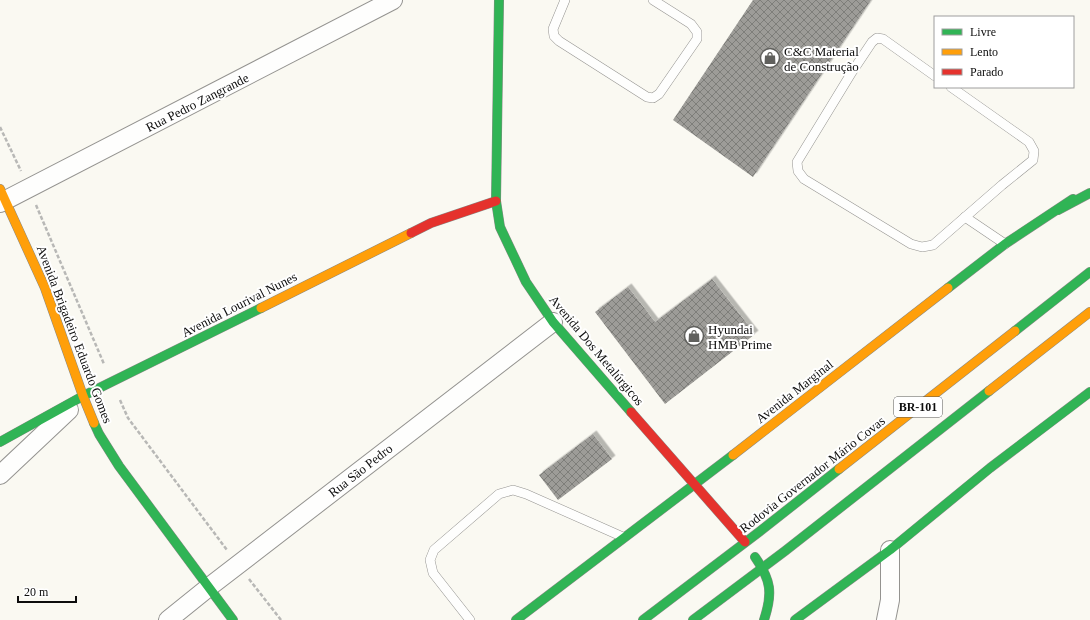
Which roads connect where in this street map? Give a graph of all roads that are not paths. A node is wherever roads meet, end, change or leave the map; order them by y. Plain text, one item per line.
1 (393, 0) edge
2 (499, 0) edge
3 (565, 0) edge
4 (653, 0) edge
5 (934, 75) edge
6 (952, 88) edge
7 (1090, 187) edge
8 (1090, 193) edge
9 (2, 197) edge
10 (496, 201) junction
11 (1058, 210) junction
12 (965, 217) junction
13 (1005, 244) junction
14 (1090, 272) edge
15 (1090, 312) edge
16 (553, 322) junction
17 (1090, 392) edge
18 (83, 396) junction
19 (0, 442) edge
20 (0, 475) edge
21 (694, 484) junction
22 (624, 537) junction
23 (745, 542) junction
24 (890, 550) junction
25 (762, 567) junction
26 (209, 587) junction
27 (168, 620) edge
28 (233, 620) edge
29 (470, 620) edge
30 (516, 620) edge
31 (643, 620) edge
32 (693, 620) edge
33 (764, 620) edge
34 (795, 620) edge
35 (886, 620) edge

1 - 9 street, Rua Pedro Zangrande
2 - 10 main road, Avenida Dos Metalúrgicos
3 - 4 lane
5 - 12 lane
6 - 12 lane
7 - 11 main road, Avenida Marginal
8 - 11 main road
9 - 18 main road, Avenida Brigadeiro Eduardo Gomes
10 - 16 main road, Avenida Dos Metalúrgicos
10 - 18 main road, Avenida Lourival Nunes
11 - 13 main road, Avenida Marginal
12 - 13 lane
13 - 21 main road, Avenida Marginal
14 - 23 main road, Rodovia Governador Mário Covas / BR-101
15 - 25 main road, BR-101
16 - 21 main road, Avenida Dos Metalúrgicos
16 - 26 street, Rua São Pedro
17 - 24 main road
18 - 19 main road, Avenida Lourival Nunes
18 - 20 street
18 - 26 main road, Avenida Brigadeiro Eduardo Gomes
21 - 22 main road, Avenida Marginal
21 - 23 main road, Avenida Dos Metalúrgicos
22 - 29 lane
22 - 30 main road, Avenida Marginal
23 - 25 main road, Avenida Dos Metalúrgicos
23 - 31 main road, Rodovia Governador Mário Covas / BR-101
24 - 34 main road
24 - 35 street
25 - 32 main road, BR-101
25 - 33 main road, Avenida Dos Metalúrgicos
26 - 27 street, Rua São Pedro
26 - 28 main road, Avenida Brigadeiro Eduardo Gomes

